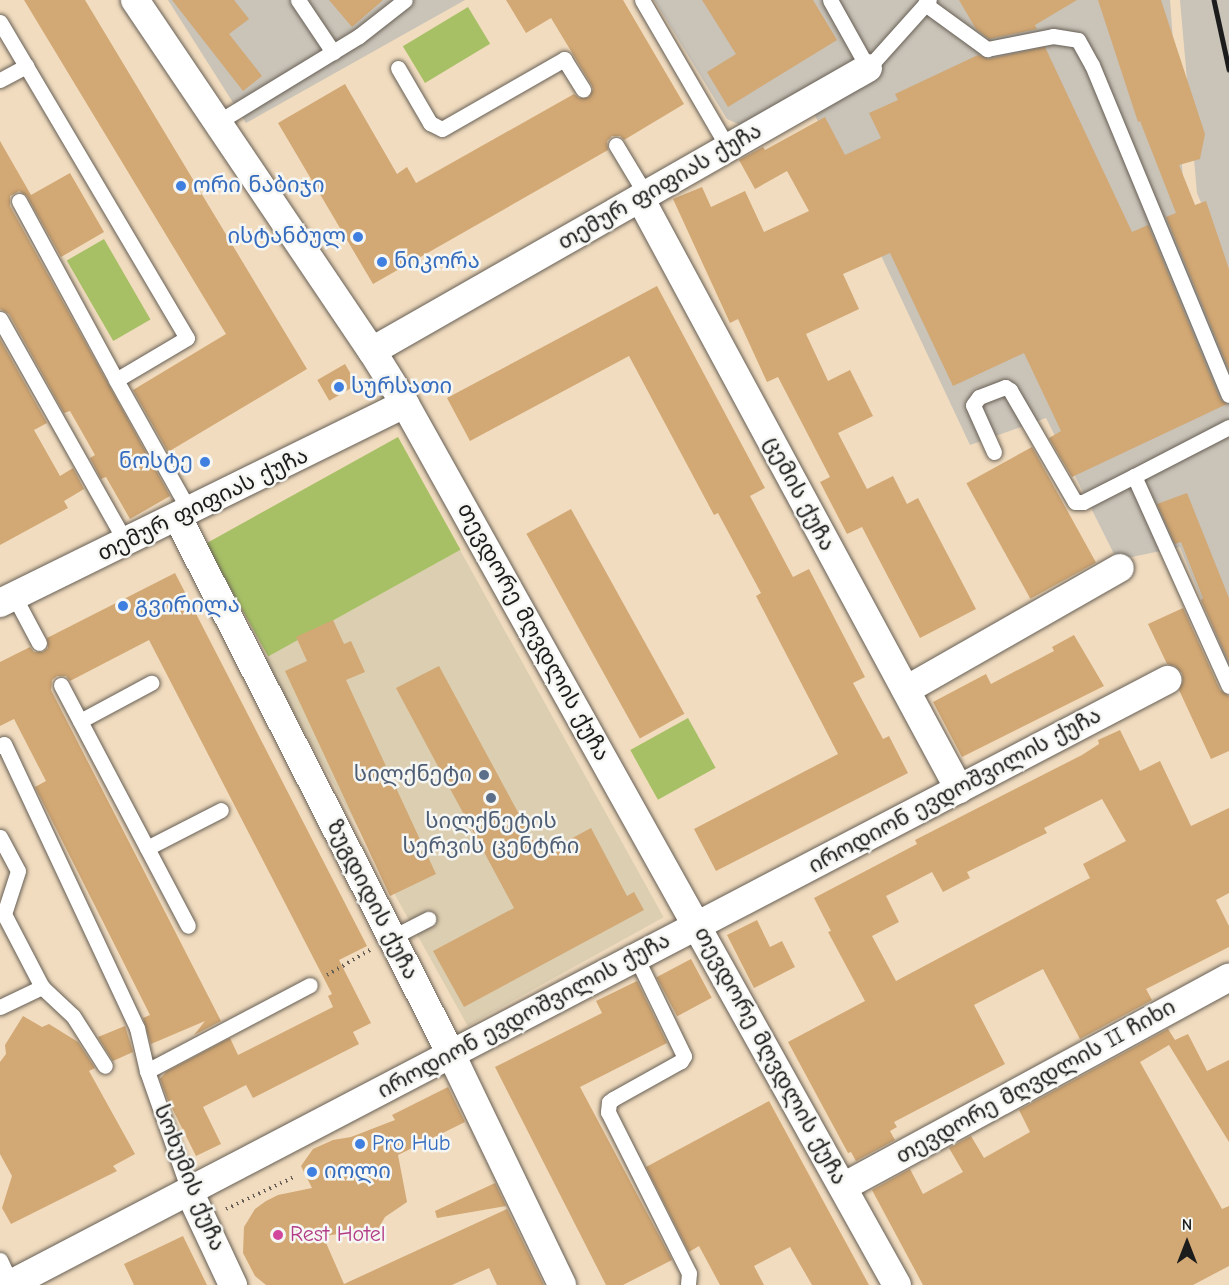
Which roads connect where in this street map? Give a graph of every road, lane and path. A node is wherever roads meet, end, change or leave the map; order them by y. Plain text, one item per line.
1 (135, 0) edge
2 (298, 0) edge
3 (405, 0) edge
4 (642, 0) edge
5 (830, 0) edge
6 (927, 2) edge
7 (0, 22) edge
8 (333, 52) junction
9 (26, 66) junction
10 (398, 68) dead end
11 (868, 68) junction
12 (0, 80) edge
13 (582, 89) dead end
14 (218, 122) junction
15 (616, 145) dead end
16 (728, 148) junction
17 (643, 196) junction
18 (19, 201) dead end
19 (0, 319) edge
20 (372, 351) junction
21 (116, 380) junction
22 (1229, 395) edge
23 (405, 404) junction
24 (1229, 427) edge
25 (994, 452) dead end
26 (1134, 476) junction
27 (184, 515) junction
28 (126, 543) junction
29 (1120, 568) dead end
30 (7, 600) edge
31 (39, 643) dead end
32 (1167, 680) dead end
33 (151, 683) dead end
34 (61, 685) dead end
35 (1229, 686) edge
36 (906, 690) junction
37 (80, 721) junction
38 (0, 746) edge
39 (959, 789) junction
40 (221, 810) dead end
41 (0, 837) edge
42 (147, 848) junction
43 (428, 919) dead end
44 (698, 925) junction
45 (188, 926) dead end
46 (391, 938) junction
47 (636, 957) junction
48 (1229, 977) edge
49 (310, 985) joint
50 (42, 987) junction
51 (0, 1007) edge
52 (451, 1054) junction
53 (105, 1066) dead end
54 (147, 1071) junction
55 (296, 1176) dead end
56 (843, 1187) junction
57 (189, 1191) junction
58 (224, 1209) dead end
59 (7, 1276) edge
60 (233, 1285) edge
61 (562, 1285) edge
62 (688, 1285) edge
63 (897, 1285) edge

1 - 14 street, თევდორე მღვდლის ქუჩა
2 - 8 lane
3 - 8 lane
4 - 16 lane
5 - 11 lane
6 - 11 lane, თემურ ფიფიას ქუჩა
6 - 22 lane
7 - 9 lane
8 - 14 lane
9 - 12 lane
9 - 21 lane
10 - 13 lane
11 - 16 street, თემურ ფიფიას ქუჩა
14 - 20 street, თევდორე მღვდლის ქუჩა
15 - 17 lane
16 - 17 street, თემურ ფიფიას ქუჩა
17 - 20 street, თემურ ფიფიას ქუჩა
17 - 36 street, ცემის ქუჩა
18 - 21 lane
19 - 28 lane
20 - 23 street, თევდორე მღვდლის ქუჩა
21 - 27 lane
23 - 27 street, თემურ ფიფიას ქუჩა
23 - 44 street, თევდორე მღვდლის ქუჩა
24 - 26 lane
25 - 26 lane
26 - 35 lane
27 - 28 street, თემურ ფიფიას ქუჩა
27 - 46 street, ზუგდიდის ქუჩა
28 - 30 street, თემურ ფიფიას ქუჩა
29 - 36 street
30 - 31 lane
32 - 39 street, იროდიონ ევდოშვილის ქუჩა
33 - 37 lane
34 - 37 lane
36 - 39 street, ცემის ქუჩა
37 - 42 lane
38 - 54 lane, სოხუმის ქუჩა
39 - 44 street, იროდიონ ევდოშვილის ქუჩა
40 - 42 lane
41 - 50 lane
42 - 45 lane
43 - 46 lane
44 - 47 street, იროდიონ ევდოშვილის ქუჩა
44 - 56 street, თევდორე მღვდლის ქუჩა
46 - 49 path
46 - 52 street, ზუგდიდის ქუჩა
47 - 52 street, იროდიონ ევდოშვილის ქუჩა
47 - 62 lane
48 - 56 street, თევდორე მღვდლის II ჩიხი
49 - 54 lane
50 - 51 lane
50 - 53 lane
52 - 57 street, იროდიონ ევდოშვილის ქუჩა
52 - 61 street, ზუგდიდის ქუჩა
54 - 57 lane, სოხუმის ქუჩა
55 - 58 path
56 - 63 street, თევდორე მღვდლის ქუჩა
57 - 59 street, იროდიონ ევდოშვილის ქუჩა
57 - 60 street, სოხუმის ქუჩა

